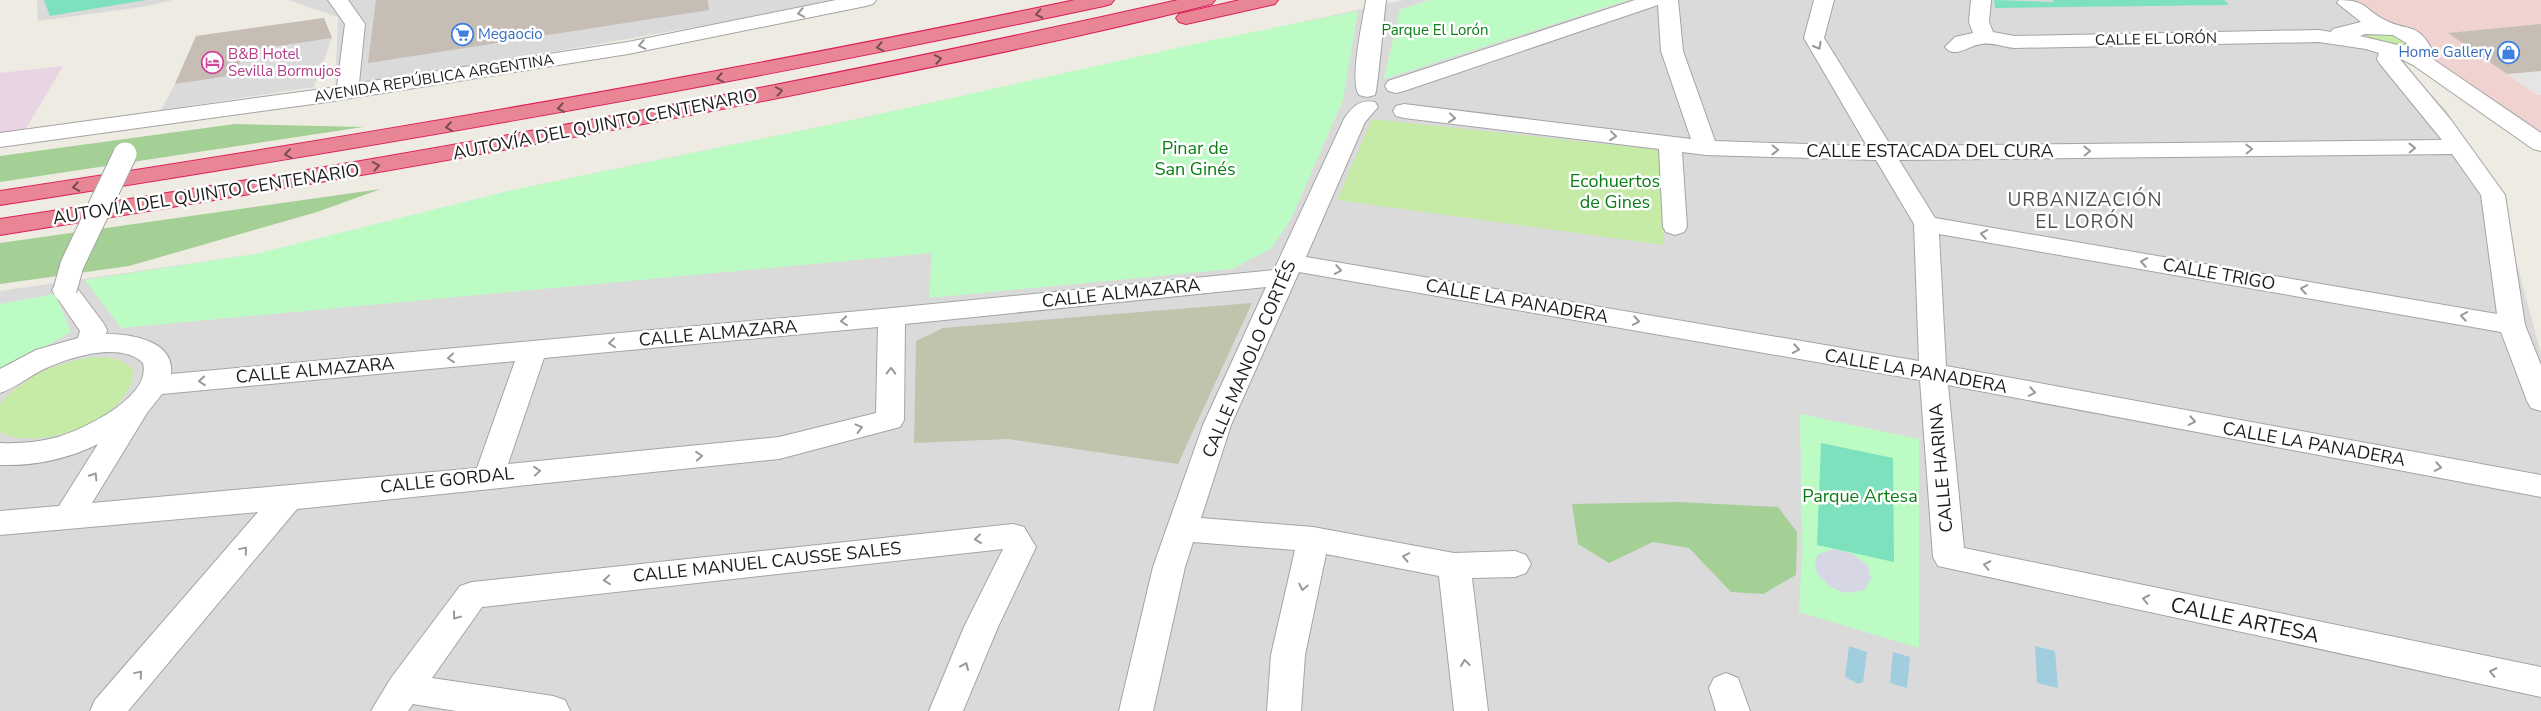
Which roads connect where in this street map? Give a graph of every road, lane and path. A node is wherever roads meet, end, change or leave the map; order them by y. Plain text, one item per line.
1 (338, 0) edge
2 (866, 0) edge
3 (1104, 0) edge
4 (1205, 0) edge
5 (1268, 0) edge
6 (1376, 0) edge
7 (1655, 0) edge
8 (1668, 0) edge
9 (1824, 0) edge
10 (1981, 0) edge
11 (2347, 1) edge
12 (2366, 35) junction
13 (1985, 37) junction
14 (997, 47) junction
15 (1956, 47) dead end
16 (2404, 48) junction
17 (1396, 86) junction
18 (347, 91) junction
19 (2420, 96) junction
20 (1367, 99) junction
21 (1404, 110) junction
22 (143, 122) junction
23 (2541, 127) edge
24 (0, 140) edge
25 (1670, 142) junction
26 (2541, 144) edge
27 (2459, 147) junction
28 (1706, 148) junction
29 (1881, 153) junction
30 (0, 198) edge
31 (1926, 224) junction
32 (0, 226) edge
33 (1675, 227) dead end
34 (1286, 269) junction
35 (892, 316) junction
36 (2512, 325) junction
37 (89, 344) junction
38 (532, 350) junction
39 (1933, 374) junction
40 (0, 383) edge
41 (145, 395) junction
42 (2541, 401) edge
43 (0, 454) edge
44 (489, 476) junction
45 (2541, 486) edge
46 (288, 498) junction
47 (68, 517) junction
48 (5, 527) edge
49 (1182, 529) junction
50 (1313, 539) junction
51 (1949, 557) joint
52 (1515, 564) dead end
53 (1454, 566) junction
54 (2541, 682) edge
55 (396, 699) edge
56 (107, 711) edge
57 (553, 711) edge
58 (946, 711) edge
59 (1136, 711) edge
60 (1284, 711) edge
61 (1470, 711) edge

1 - 18 street
2 -> 18 street, AVENIDA REPÚBLICA ARGENTINA
3 -> 30 highway, AUTOVÍA DEL QUINTO CENTENARIO
4 - 14 highway, AUTOVÍA DEL QUINTO CENTENARIO
5 - 14 highway
6 - 20 street
7 - 17 street
8 - 28 street
9 -> 29 street, CALLE HARINA
10 - 13 street
11 - 12 street
12 - 13 street, CALLE EL LORÓN
12 - 16 street
12 - 16 street
12 - 19 street
13 - 15 street, CALLE EL LORÓN
32 -> 14 highway, AUTOVÍA DEL QUINTO CENTENARIO
16 - 19 street
16 - 23 street
16 - 26 street
17 - 20 street
17 - 21 street
18 - 22 street, AVENIDA REPÚBLICA ARGENTINA
19 - 27 street
20 - 21 street, CALLE ESTACADA DEL CURA
20 - 34 street, CALLE MANOLO CORTÉS
21 -> 25 street, CALLE ESTACADA DEL CURA
22 - 24 street, AVENIDA REPÚBLICA ARGENTINA
22 - 37 street, bridge
25 - 28 street, CALLE ESTACADA DEL CURA
25 - 33 street
29 -> 27 street, CALLE ESTACADA DEL CURA
27 - 36 street
28 -> 29 street, CALLE ESTACADA DEL CURA
29 - 31 street, CALLE HARINA
36 -> 31 street, CALLE TRIGO
31 - 39 street, CALLE HARINA
34 - 35 street, CALLE ALMAZARA
34 -> 39 street, CALLE LA PANADERA
34 - 49 street, CALLE MANOLO CORTÉS
35 -> 38 street, CALLE ALMAZARA
44 -> 35 street, CALLE GORDAL
36 - 42 street
37 - 40 street
37 - 41 street
38 -> 41 street, CALLE ALMAZARA
38 - 44 street
39 -> 45 street, CALLE LA PANADERA
39 - 51 street, CALLE HARINA
41 - 43 street
47 -> 41 street
44 - 46 street, CALLE GORDAL
46 - 47 street, CALLE GORDAL
56 -> 46 street
47 - 48 street, CALLE GORDAL
49 - 50 street
49 - 59 street, CALLE MANOLO CORTÉS
53 -> 50 street
50 -> 60 street
54 -> 51 street, CALLE ARTESA
52 - 53 street
61 -> 53 street
55 - 57 street
58 -> 55 street, CALLE MANUEL CAUSSE SALES

